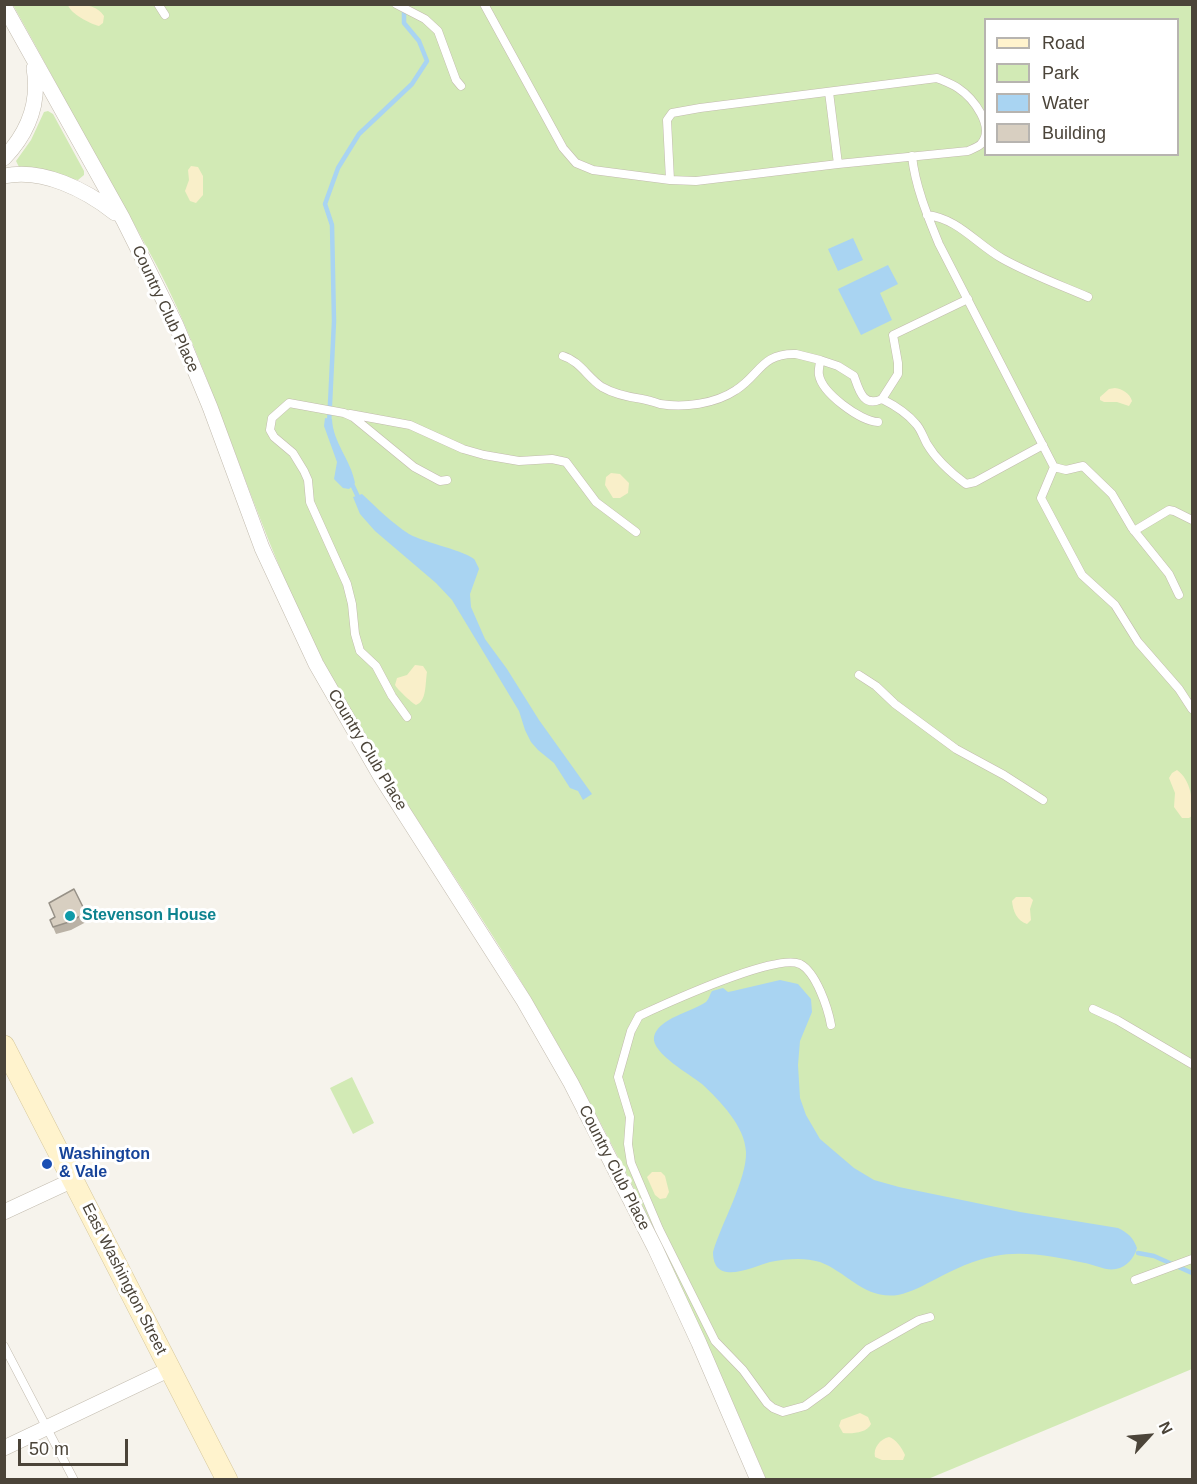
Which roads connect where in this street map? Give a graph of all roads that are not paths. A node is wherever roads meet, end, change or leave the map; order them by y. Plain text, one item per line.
1 (158, 4) edge
2 (396, 4) edge
3 (484, 4) edge
4 (4, 6) edge
5 (165, 15) dead end
6 (32, 56) junction
7 (460, 86) dead end
8 (830, 92) junction
9 (984, 128) edge
10 (984, 138) edge
11 (912, 156) junction
12 (4, 158) edge
13 (838, 164) junction
14 (4, 176) edge
15 (670, 180) junction
16 (927, 215) junction
17 (123, 219) junction
18 (1088, 297) dead end
19 (968, 299) junction
20 (563, 356) dead end
21 (820, 360) junction
22 (882, 399) junction
23 (346, 413) junction
24 (878, 422) dead end
25 (1043, 445) junction
26 (1054, 467) junction
27 (447, 480) dead end
28 (1192, 520) edge
29 (1134, 531) junction
30 (636, 532) dead end
31 (1179, 595) dead end
32 (859, 675) dead end
33 (1192, 710) edge
34 (407, 717) dead end
35 (1043, 800) dead end
36 (1093, 1009) dead end
37 (831, 1025) dead end
38 (4, 1046) edge
39 (1192, 1065) edge
40 (73, 1180) junction
41 (4, 1212) edge
42 (1192, 1259) edge
43 (1136, 1280) dead end
44 (930, 1317) dead end
45 (4, 1346) edge
46 (170, 1369) junction
47 (48, 1428) junction
48 (4, 1448) edge
49 (74, 1479) edge
50 (227, 1479) edge
51 (758, 1479) edge

1 - 5 lane
2 - 7 lane
3 - 15 lane
4 - 6 street, Country Club Place
6 - 12 street
6 - 17 street, Country Club Place
8 - 9 lane
8 - 13 lane
8 - 15 lane
10 - 11 lane
11 - 13 lane
11 - 16 lane
13 - 15 lane
14 - 17 street
16 - 18 lane
16 - 19 lane
17 - 51 street, Country Club Place
19 - 22 lane
19 - 25 lane
20 - 21 lane
21 - 22 lane
21 - 24 lane
22 - 25 lane
23 - 27 lane
23 - 30 lane
23 - 34 lane
25 - 26 lane
26 - 29 lane
26 - 33 lane
28 - 29 lane
29 - 31 lane
32 - 35 lane
36 - 39 lane
37 - 44 lane
38 - 40 main road, East Washington Street
40 - 41 street
40 - 46 main road, East Washington Street
42 - 43 lane
45 - 47 lane
46 - 47 street
46 - 50 main road, East Washington Street
47 - 48 street
47 - 49 lane

